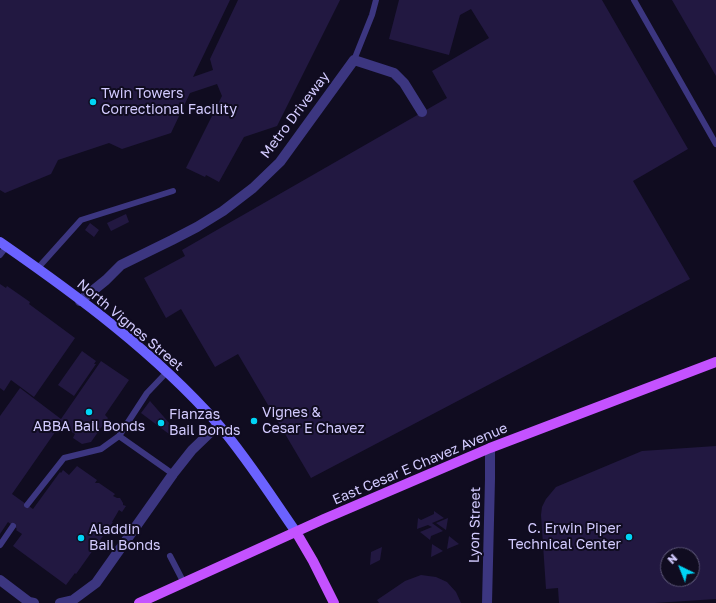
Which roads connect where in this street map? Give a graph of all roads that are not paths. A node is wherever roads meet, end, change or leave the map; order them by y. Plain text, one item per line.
1 (376, 0) edge
2 (634, 0) edge
3 (354, 60) junction
4 (422, 112) dead end
5 (716, 144) edge
6 (173, 191) dead end
7 (3, 244) edge
8 (0, 255) edge
9 (37, 268) junction
10 (80, 301) junction
11 (716, 362) edge
12 (167, 372) junction
13 (218, 425) junction
14 (119, 436) junction
15 (490, 448) junction
16 (173, 474) junction
17 (27, 505) dead end
18 (13, 526) dead end
19 (296, 532) junction
20 (0, 545) edge
21 (170, 556) dead end
22 (0, 580) edge
23 (184, 583) junction
24 (34, 603) edge
25 (60, 603) edge
26 (139, 603) edge
27 (334, 603) edge
28 (487, 603) edge

1 - 3 lane
2 - 5 lane
3 - 4 street
3 - 10 street, Metro Driveway
6 - 9 lane
7 - 8 lane
7 - 9 main road, North Vignes Street
9 - 10 main road, North Vignes Street
10 - 12 main road, North Vignes Street
11 - 15 main road, East Cesar E Chavez Avenue
12 - 13 main road, North Vignes Street
12 - 14 lane
13 - 16 street
13 - 19 main road, North Vignes Street
14 - 16 lane
14 - 17 lane
15 - 19 main road, East Cesar E Chavez Avenue
15 - 28 street, Lyon Street
16 - 25 street
18 - 20 lane
19 - 23 main road, East Cesar E Chavez Avenue
19 - 27 main road, North Vignes Street
21 - 23 lane
22 - 24 street
23 - 26 main road, East Cesar E Chavez Avenue

